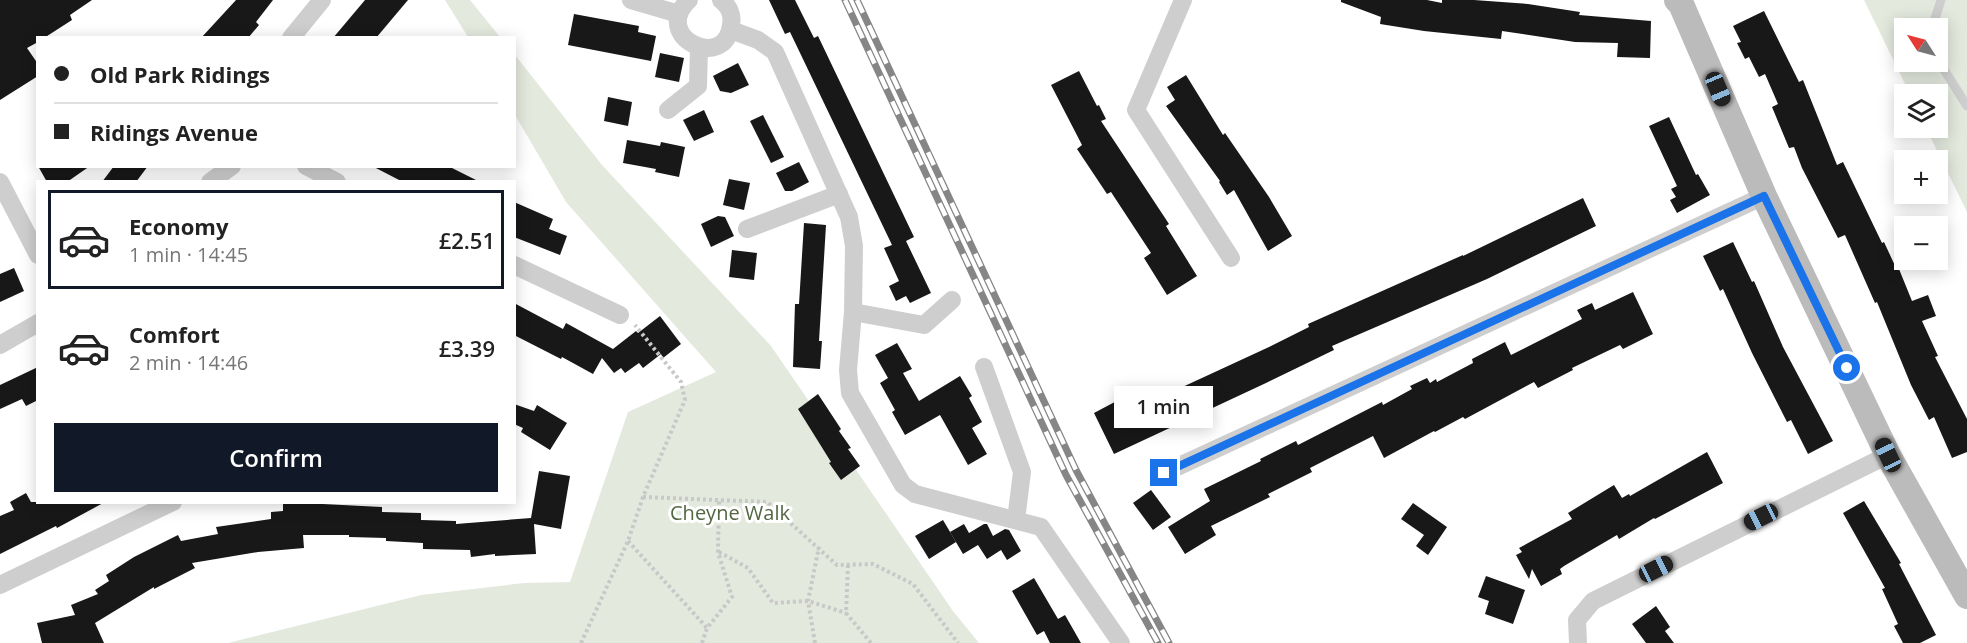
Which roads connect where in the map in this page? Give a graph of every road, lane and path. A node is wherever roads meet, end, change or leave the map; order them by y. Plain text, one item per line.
1 (322, 0) edge
2 (631, 0) edge
3 (721, 0) edge
4 (1182, 0) edge
5 (1941, 0) edge
6 (1683, 1) edge
7 (684, 7) edge
8 (1935, 18) edge
9 (731, 30) junction
10 (293, 36) edge
11 (699, 48) junction
12 (1946, 72) edge
13 (1967, 106) edge
14 (668, 110) dead end
15 (229, 168) edge
16 (310, 168) edge
17 (213, 180) edge
18 (334, 180) edge
19 (0, 182) edge
20 (839, 194) junction
21 (1764, 196) junction
22 (747, 229) dead end
23 (36, 251) edge
24 (1231, 258) dead end
25 (516, 266) edge
26 (952, 300) dead end
27 (853, 312) junction
28 (620, 315) joint
29 (36, 324) edge
30 (0, 345) edge
31 (984, 367) dead end
32 (1888, 455) junction
33 (1164, 473) dead end
34 (643, 497) junction
35 (719, 500) junction
36 (169, 504) edge
37 (1016, 520) junction
38 (628, 541) junction
39 (819, 547) junction
40 (718, 552) junction
41 (848, 565) junction
42 (0, 585) edge
43 (1967, 596) edge
44 (808, 601) junction
45 (846, 613) junction
46 (707, 628) junction
47 (581, 643) edge
48 (702, 643) edge
49 (815, 643) edge
50 (871, 643) edge
51 (958, 643) edge
52 (1121, 643) edge
53 (1578, 643) edge

1 - 10 street
2 - 7 street
3 - 9 street
4 - 24 street
5 - 8 lane
6 - 21 street
7 - 11 street
9 - 11 street
9 - 20 street
11 - 14 street
12 - 13 lane
15 - 17 street
16 - 18 street
19 - 23 street
20 - 22 street
20 - 27 street
21 - 32 street
21 - 33 street
25 - 28 street
26 - 27 street
27 - 37 street
28 - 34 path
29 - 30 street
31 - 37 street
32 - 43 street
32 - 53 street
34 - 35 path
34 - 38 path
35 - 39 path
35 - 40 path
36 - 42 street
37 - 52 street
38 - 46 path
38 - 47 path
39 - 41 path
39 - 44 path
40 - 44 path
40 - 46 path
41 - 45 path
41 - 51 path
44 - 45 path
44 - 49 path
45 - 50 path
46 - 48 path

